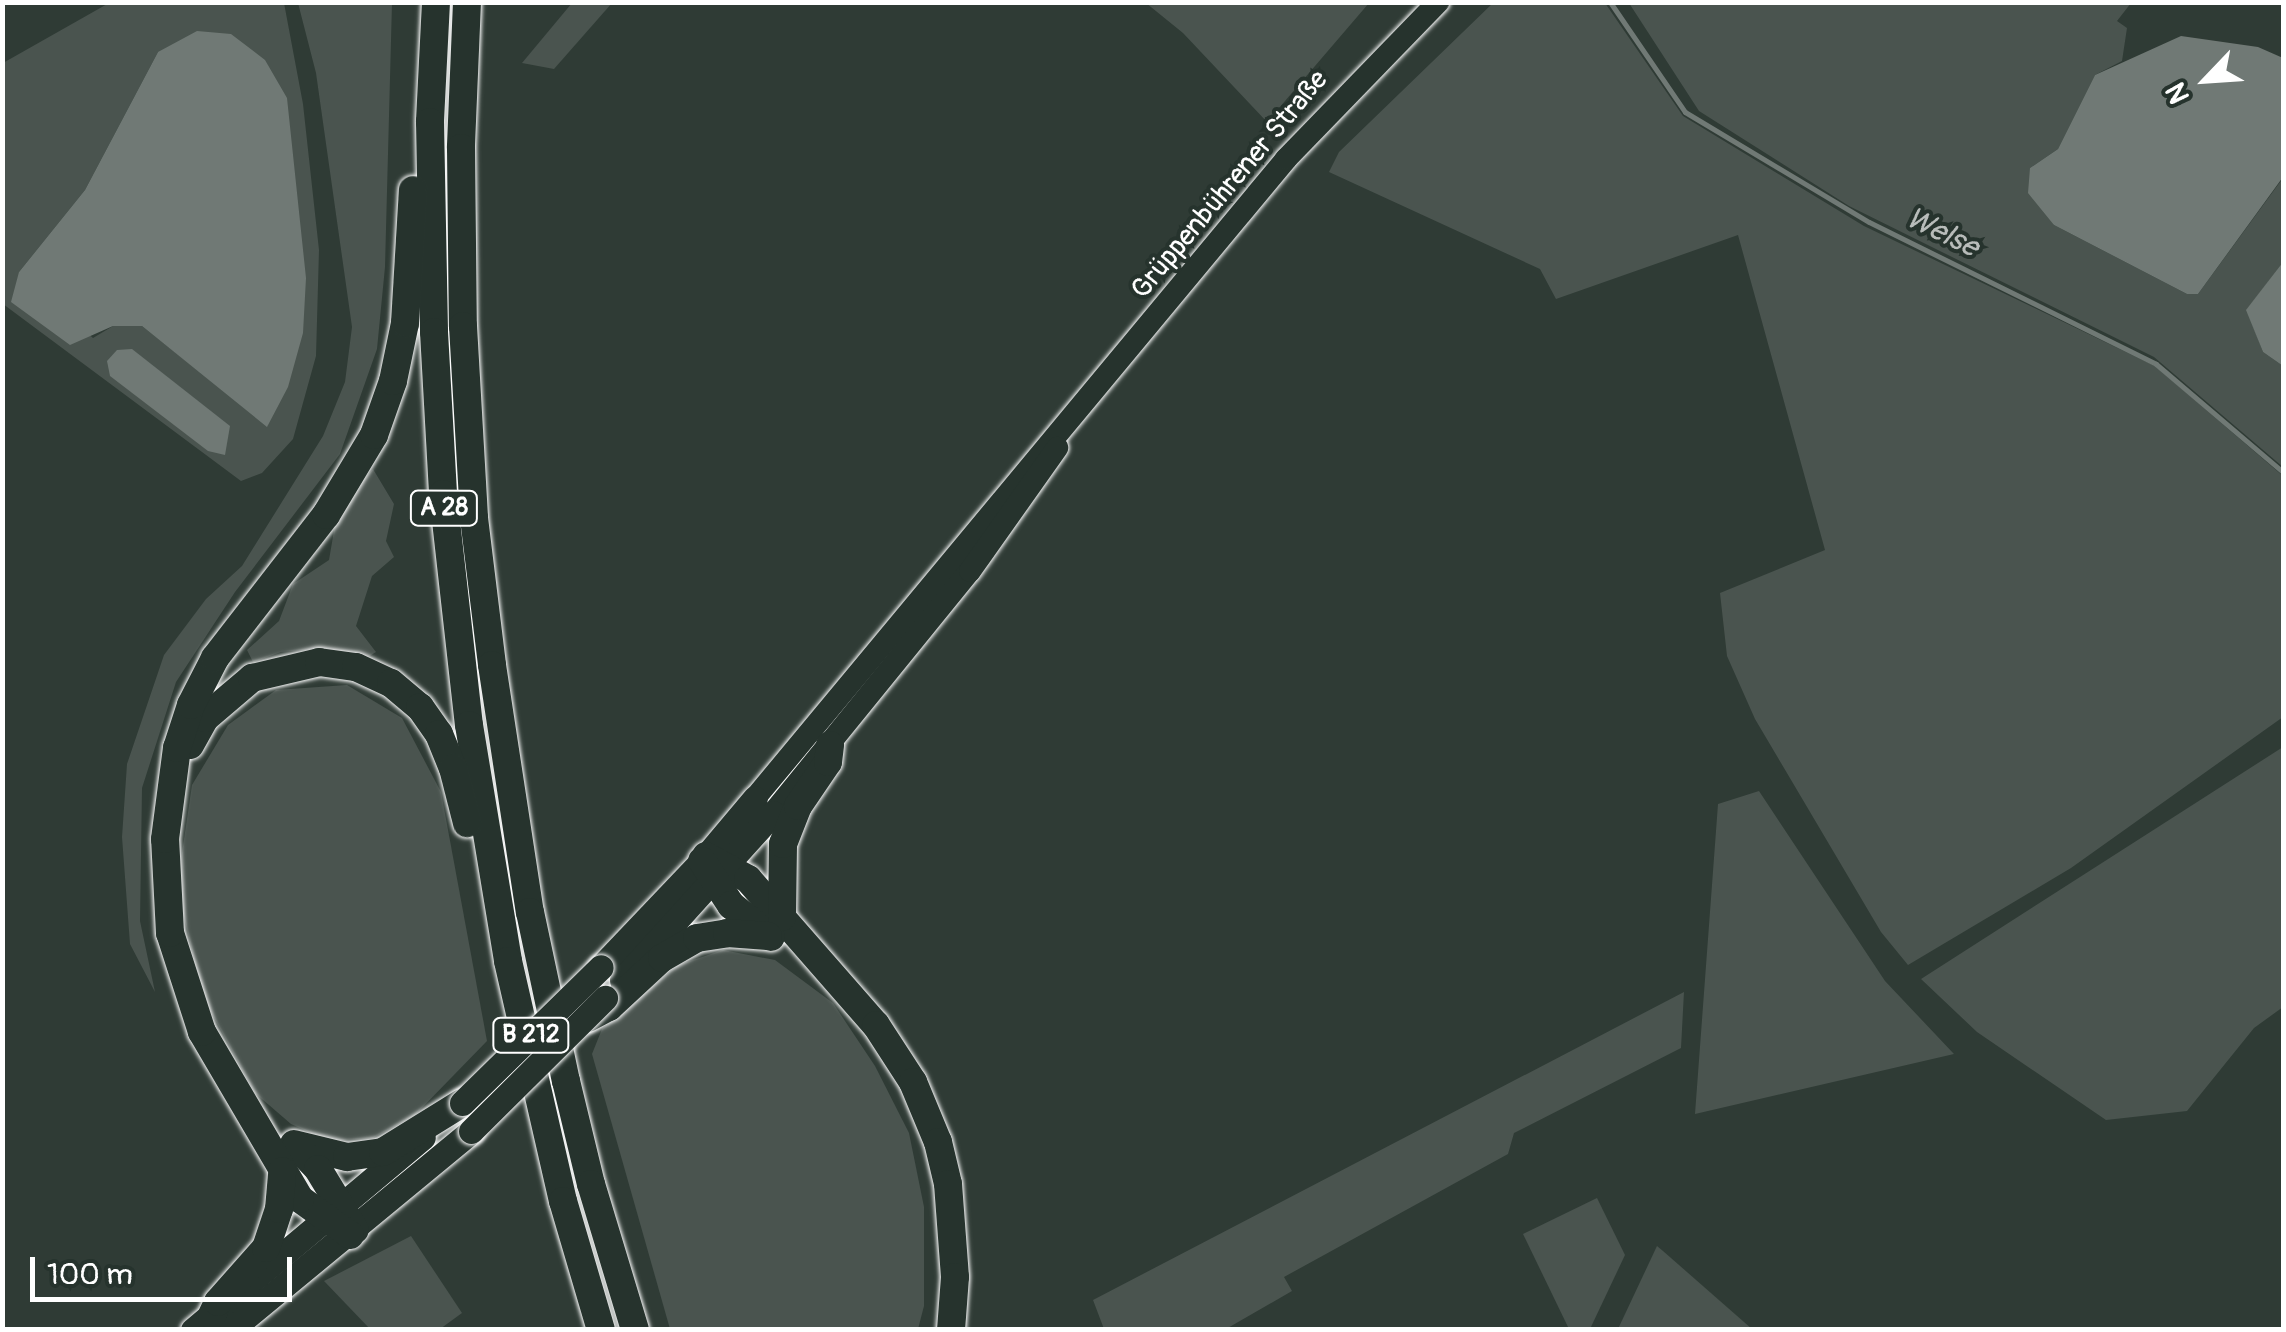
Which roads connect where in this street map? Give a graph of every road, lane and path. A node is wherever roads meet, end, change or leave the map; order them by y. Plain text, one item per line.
1 (436, 2) edge
2 (467, 2) edge
3 (1438, 2) edge
4 (430, 122) junction
5 (1077, 416) junction
6 (830, 745) junction
7 (168, 803) junction
8 (764, 806) junction
9 (713, 866) junction
10 (494, 892) junction
11 (775, 926) junction
12 (600, 1008) junction
13 (462, 1103) junction
14 (249, 1111) junction
15 (294, 1144) junction
16 (282, 1170) junction
17 (344, 1223) junction
18 (609, 1245) junction
19 (212, 1325) edge
20 (601, 1330) edge
21 (635, 1330) edge
22 (646, 1330) edge
23 (951, 1330) edge

1 - 4 highway, A 28
2 - 18 highway, A 28
3 - 5 main road, Grüppenbührener Straße
4 - 7 highway
4 - 10 highway, A 28
5 - 6 main road, Grüppenbührener Straße
5 - 8 main road, Grüppenbührener Straße
6 - 8 main road, Grüppenbührener Straße
6 - 11 highway
7 - 10 highway
7 - 14 highway
8 - 9 main road, B 212
9 - 11 highway
9 - 12 main road, B 212
9 - 13 main road, B 212, bridge
10 - 20 highway, A 28
11 - 12 highway
11 - 23 highway
12 - 17 main road, B 212, bridge
13 - 15 highway
13 - 17 main road, B 212
14 - 15 highway
14 - 16 highway
15 - 17 highway
16 - 17 highway
16 - 19 highway
17 - 19 main road, B 212
18 - 21 highway, A 28
18 - 22 highway

